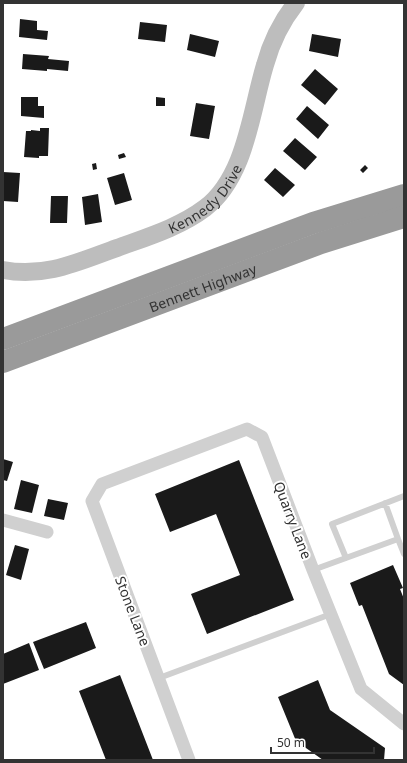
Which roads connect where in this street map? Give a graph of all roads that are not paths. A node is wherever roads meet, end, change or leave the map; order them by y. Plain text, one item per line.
1 (296, 3) edge
2 (404, 195) edge
3 (404, 217) edge
4 (3, 270) edge
5 (3, 340) edge
6 (3, 362) edge
7 (123, 476) joint
8 (404, 496) edge
9 (385, 503) junction
10 (3, 520) edge
11 (47, 532) dead end
12 (398, 539) junction
13 (404, 554) edge
14 (346, 558) junction
15 (313, 570) junction
16 (331, 614) junction
17 (158, 678) junction
18 (404, 724) edge
19 (190, 760) edge

1 - 4 street, Kennedy Drive
2 - 5 highway, Bennett Highway
3 - 6 highway, Bennett Highway
7 - 15 street, Quarry Lane
7 - 17 street, Stone Lane
8 - 9 lane
9 - 12 lane
9 - 14 lane
10 - 11 street
12 - 13 lane
12 - 14 lane
14 - 15 lane
15 - 16 street, Quarry Lane
16 - 17 lane
16 - 18 street, Quarry Lane
17 - 19 street, Stone Lane

